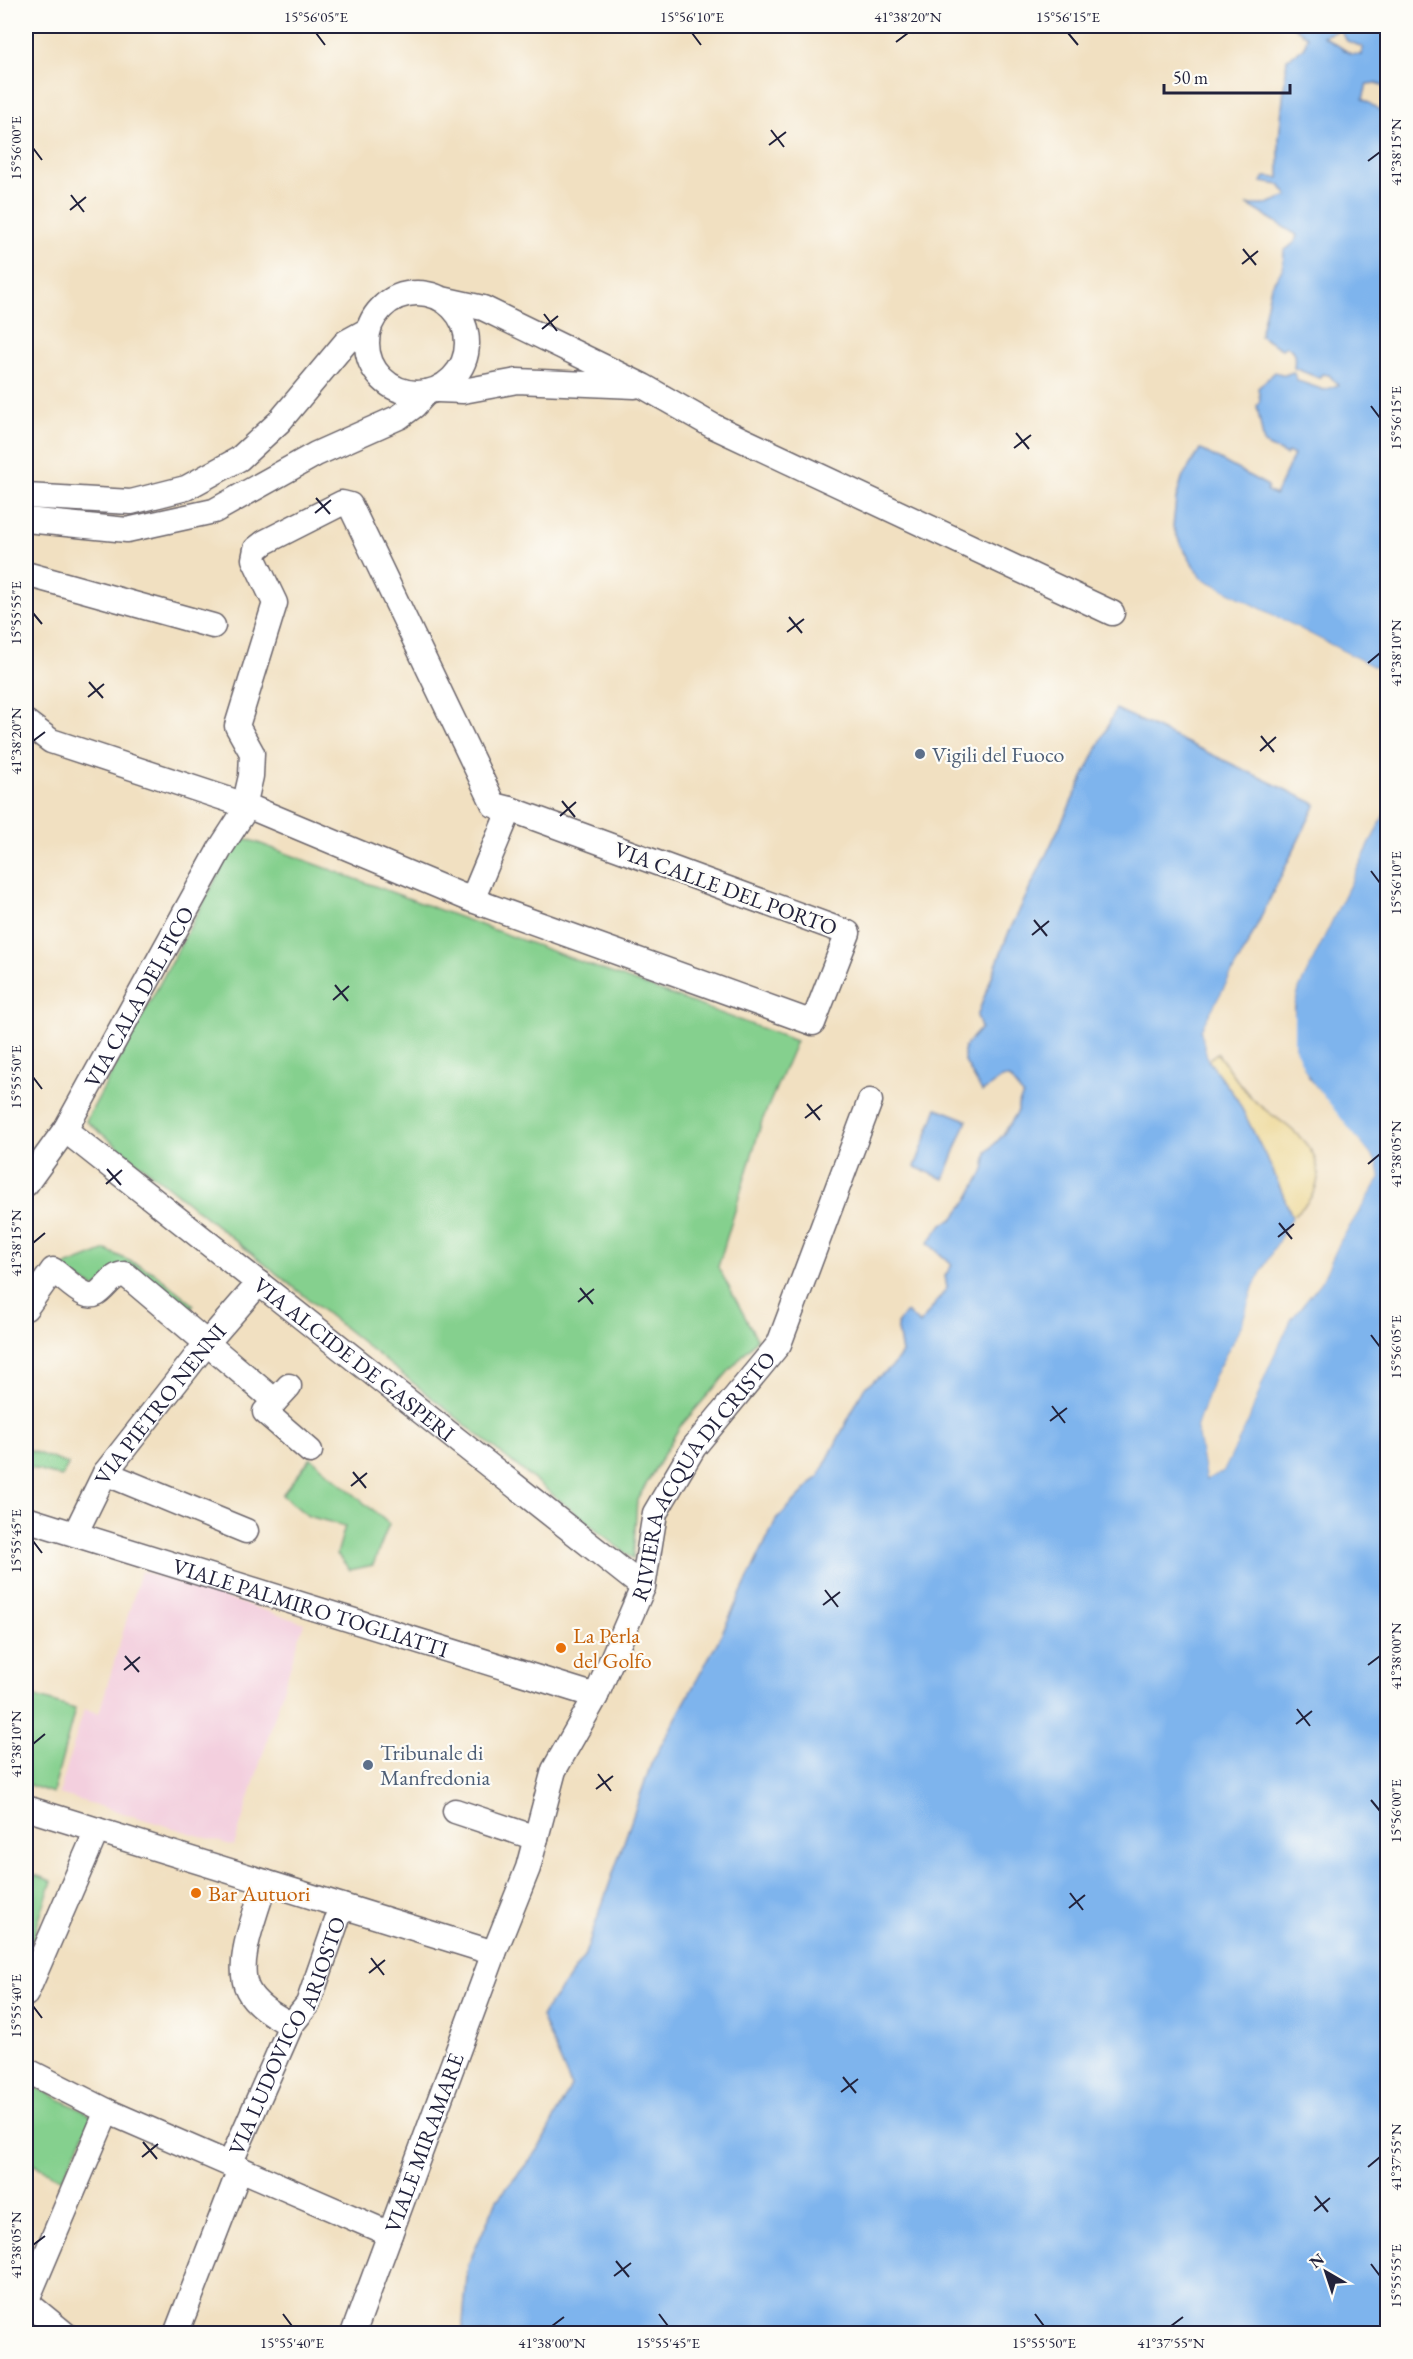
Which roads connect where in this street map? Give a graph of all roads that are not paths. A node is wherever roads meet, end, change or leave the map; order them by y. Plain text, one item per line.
1 (442, 298) junction
2 (368, 330) junction
3 (643, 386) junction
4 (433, 391) junction
5 (26, 496) edge
6 (26, 520) edge
7 (26, 574) edge
8 (1112, 613) dead end
9 (213, 626) dead end
10 (26, 722) edge
11 (245, 805) junction
12 (510, 809) junction
13 (472, 900) junction
14 (870, 1101) dead end
15 (65, 1130) junction
16 (26, 1184) edge
17 (259, 1283) junction
18 (26, 1308) edge
19 (206, 1344) junction
20 (310, 1451) dead end
21 (105, 1473) junction
22 (26, 1519) edge
23 (246, 1531) dead end
24 (75, 1534) junction
25 (643, 1587) junction
26 (596, 1696) junction
27 (26, 1808) edge
28 (455, 1811) dead end
29 (97, 1830) junction
30 (536, 1838) junction
31 (265, 1882) junction
32 (342, 1906) junction
33 (494, 1953) junction
34 (32, 1964) edge
35 (26, 1994) edge
36 (291, 2025) junction
37 (26, 2070) edge
38 (107, 2111) junction
39 (235, 2166) junction
40 (390, 2234) junction
41 (26, 2302) edge
42 (65, 2334) edge
43 (176, 2334) edge
44 (353, 2334) edge

1 - 2 street
1 - 3 street
1 - 4 street
2 - 4 street
2 - 5 street
3 - 4 street
3 - 8 street
4 - 6 street
7 - 9 street
10 - 11 street, VIA CALLE DEL PORTO
11 - 12 street, VIA CALLE DEL PORTO
11 - 13 street, VIA CALLE DEL PORTO
11 - 15 street, VIA CALA DEL FICO
12 - 13 street
12 - 13 street, VIA CALLE DEL PORTO
14 - 25 street, RIVIERA ACQUA DI CRISTO
15 - 16 street, VIA CALA DEL FICO
15 - 17 street, VIA ALCIDE DE GASPERI
17 - 19 street, VIA PIETRO NENNI
17 - 25 street, VIA ALCIDE DE GASPERI
18 - 19 street
19 - 20 street
19 - 21 street, VIA PIETRO NENNI
21 - 23 street
21 - 24 street, VIA PIETRO NENNI
22 - 24 street, VIALE PALMIRO TOGLIATTI
24 - 26 street, VIALE PALMIRO TOGLIATTI
25 - 26 street, RIVIERA ACQUA DI CRISTO
26 - 30 street, RIVIERA ACQUA DI CRISTO
27 - 29 street
28 - 30 street
29 - 31 street
29 - 34 street
30 - 33 street, RIVIERA ACQUA DI CRISTO
31 - 32 street
31 - 36 street
32 - 33 street
32 - 36 street, VIA LUDOVICO ARIOSTO
33 - 40 street, VIALE MIRAMARE
34 - 35 street
36 - 39 street, VIA LUDOVICO ARIOSTO
37 - 38 street
38 - 39 street
38 - 41 street
39 - 40 street
39 - 43 street, VIA LUDOVICO ARIOSTO
40 - 44 street, VIALE MIRAMARE
41 - 42 street

